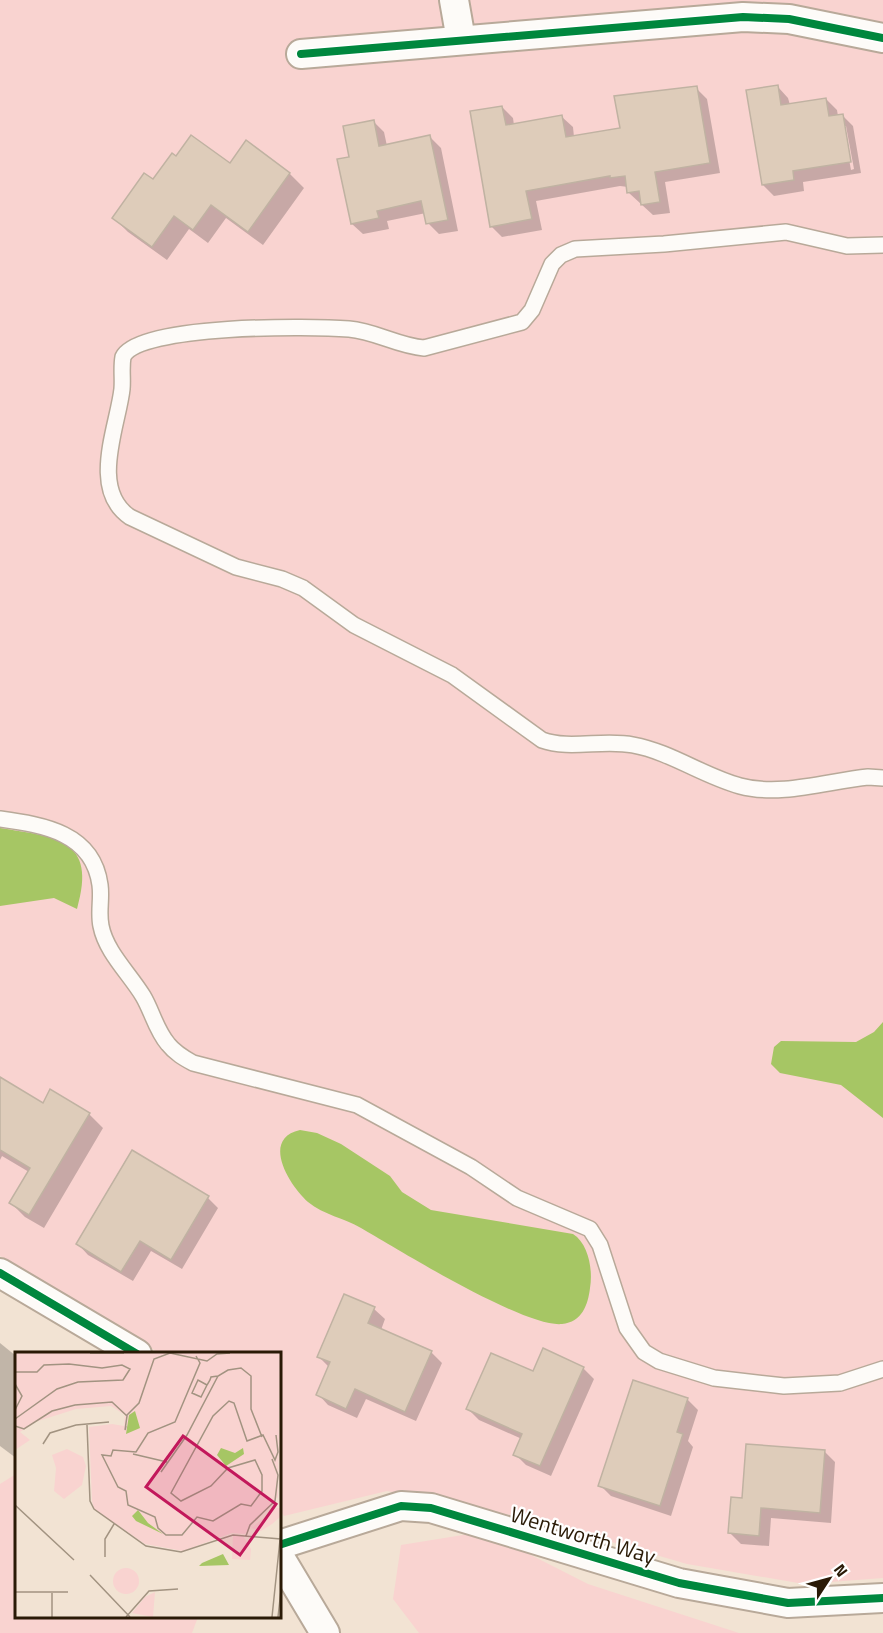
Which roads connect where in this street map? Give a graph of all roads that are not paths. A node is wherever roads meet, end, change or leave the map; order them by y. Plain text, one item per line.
1 (454, 0) edge
2 (883, 38) edge
3 (461, 40) junction
4 (301, 54) dead end
5 (883, 245) edge
6 (883, 778) edge
7 (0, 819) edge
8 (0, 1273) edge
9 (134, 1352) edge
10 (883, 1369) edge
11 (280, 1545) edge
12 (280, 1558) edge
13 (883, 1598) edge
14 (324, 1633) edge

1 - 3 street
2 - 3 street
3 - 4 street
5 - 6 lane
7 - 10 lane
8 - 9 street
11 - 13 street, Wentworth Way
12 - 14 street

